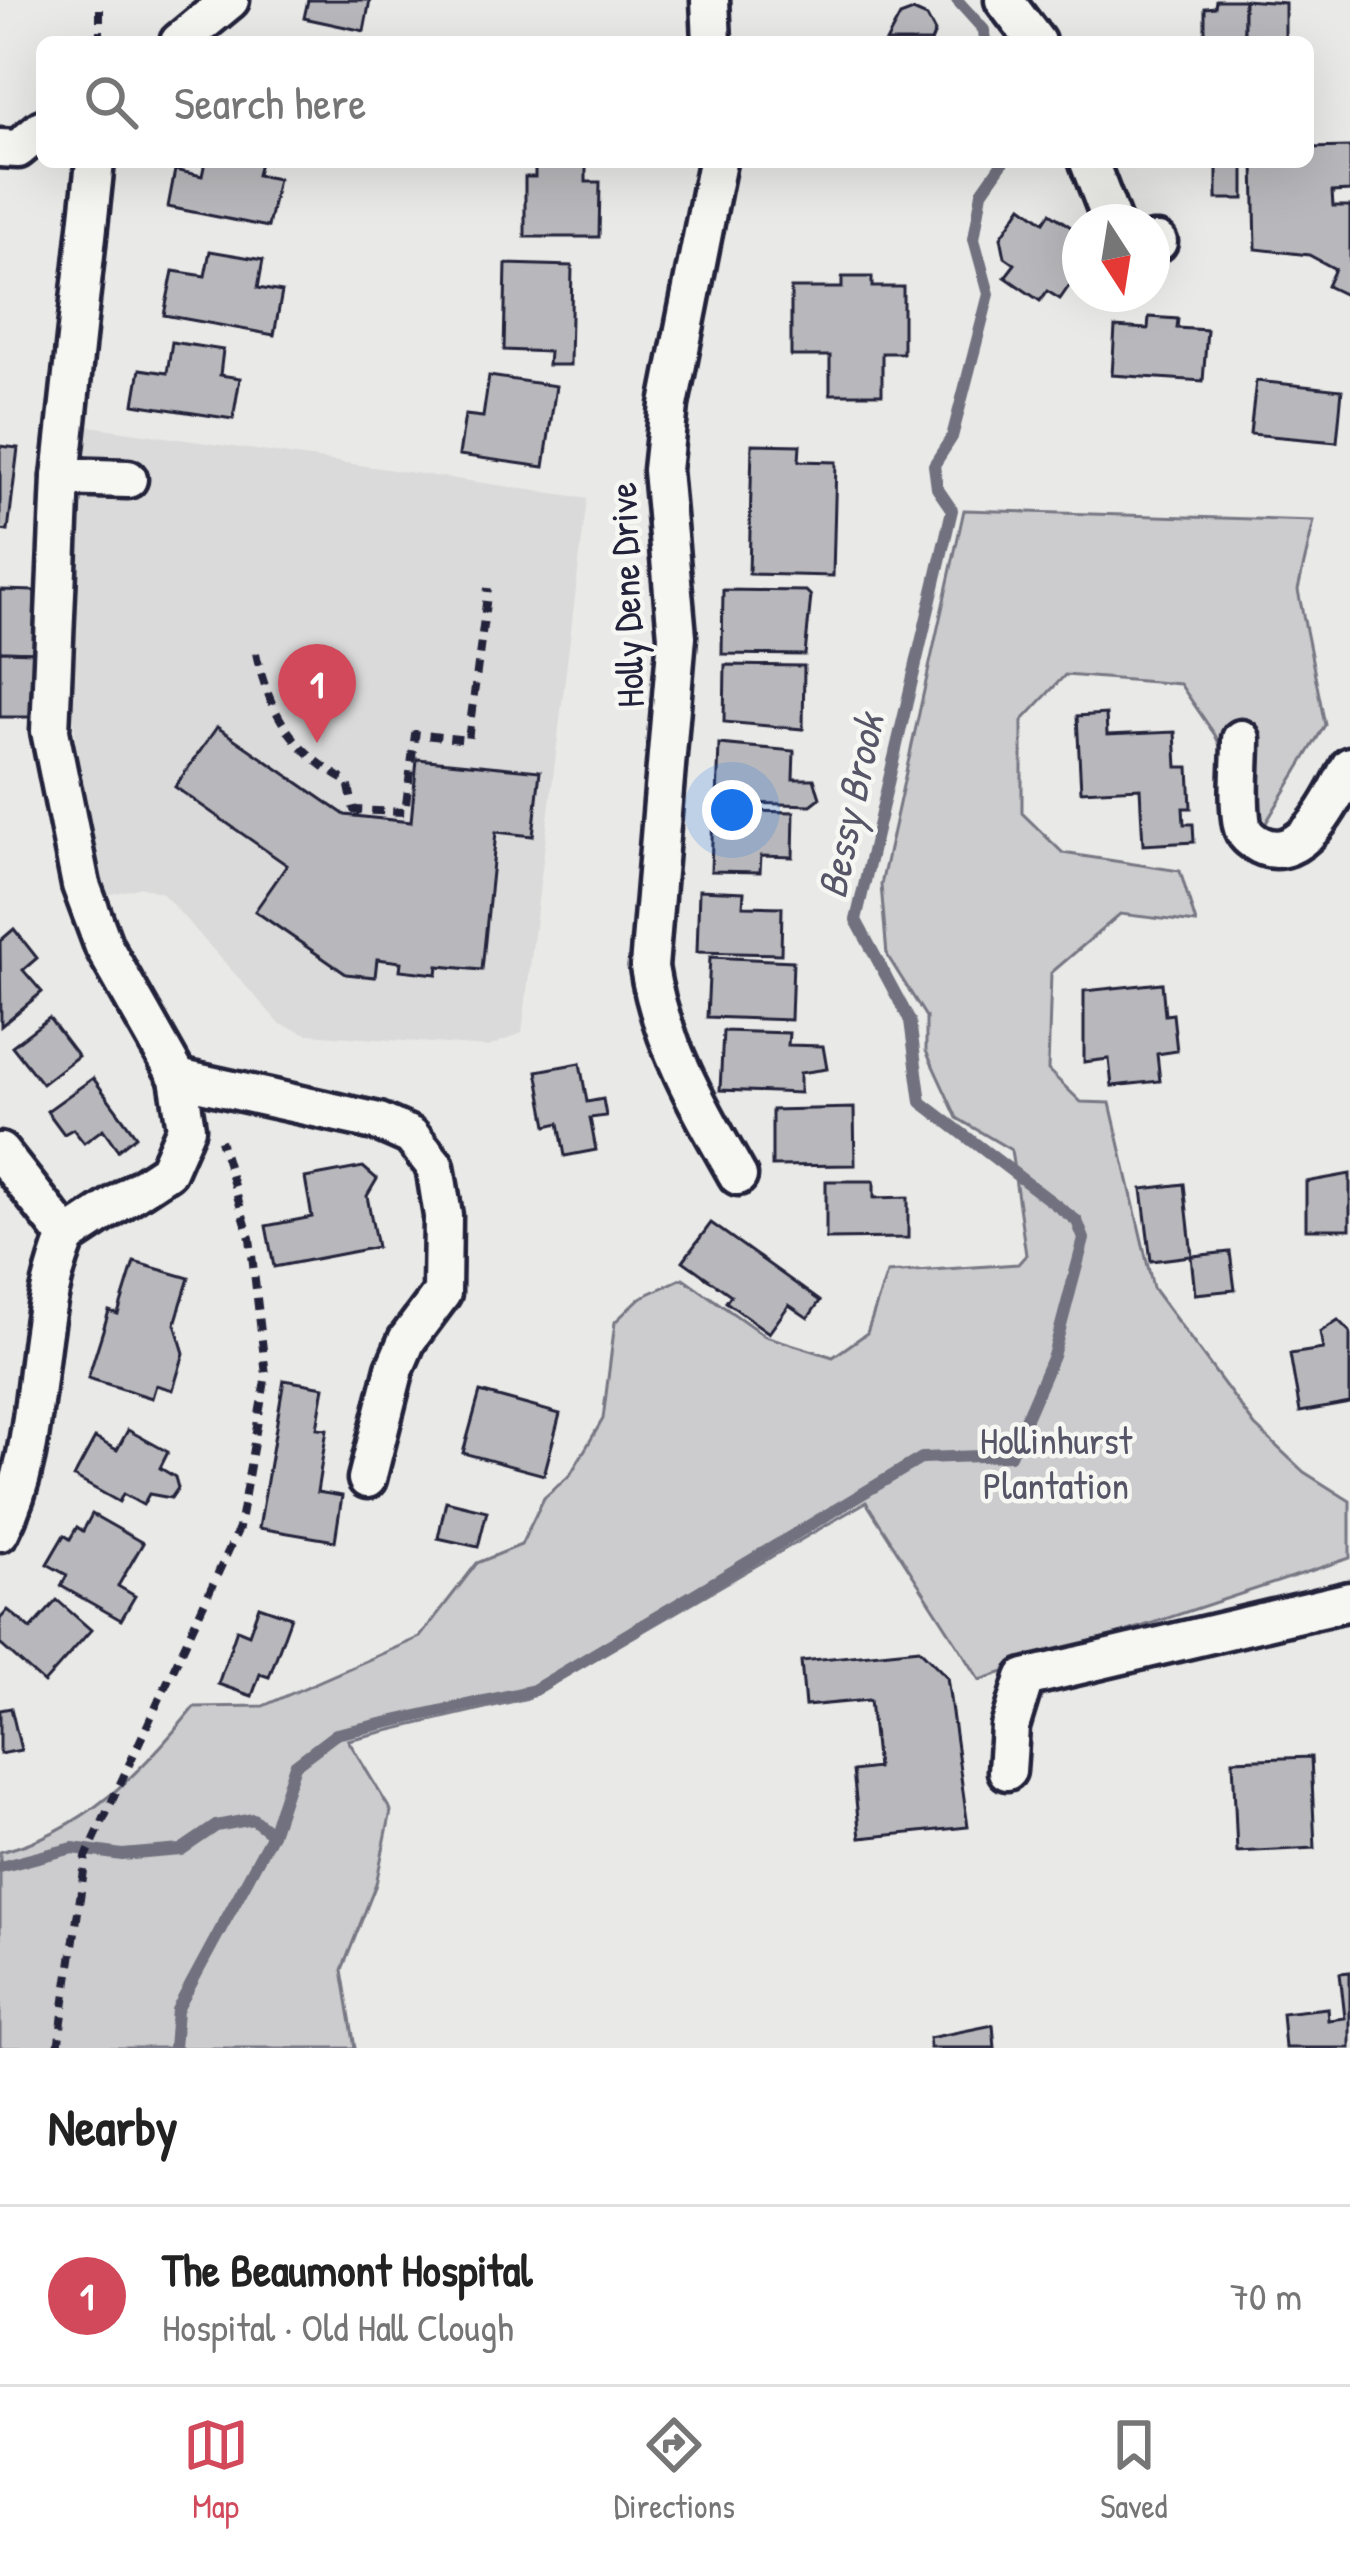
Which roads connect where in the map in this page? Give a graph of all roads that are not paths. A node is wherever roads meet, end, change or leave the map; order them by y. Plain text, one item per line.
1 (230, 0) edge
2 (710, 0) edge
3 (1004, 0) edge
4 (186, 36) edge
5 (712, 36) edge
6 (1031, 36) edge
7 (36, 134) edge
8 (0, 148) edge
9 (94, 168) edge
10 (716, 168) edge
11 (1091, 168) edge
12 (1105, 204) edge
13 (61, 477) junction
14 (128, 479) dead end
15 (1241, 739) dead end
16 (1350, 766) edge
17 (178, 1078) junction
18 (0, 1152) edge
19 (738, 1176) dead end
20 (67, 1238) junction
21 (368, 1479) dead end
22 (0, 1532) edge
23 (1350, 1601) edge
24 (1006, 1771) dead end

1 - 4 street
2 - 5 street
3 - 6 street
7 - 8 street
9 - 13 street
10 - 19 street, Holly Dene Drive
11 - 12 street
13 - 14 street
13 - 17 street
15 - 16 street
17 - 20 street
17 - 21 street
18 - 20 street
20 - 22 street
23 - 24 street

